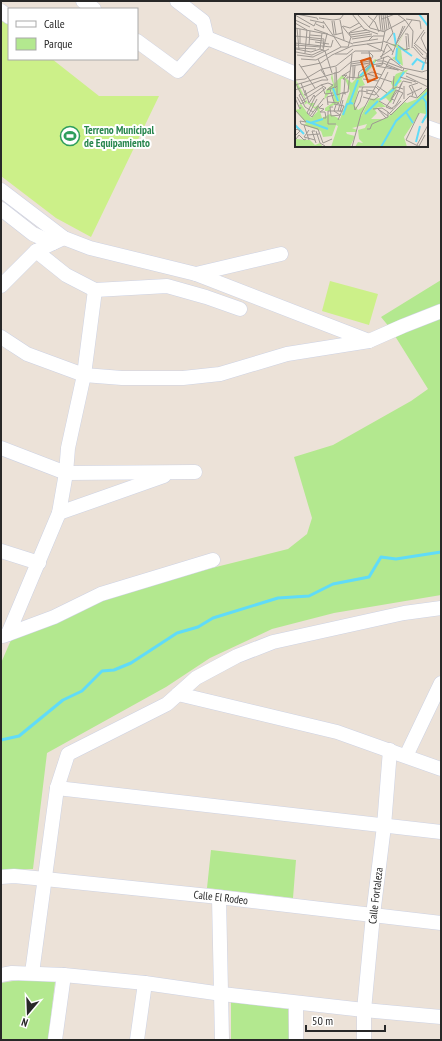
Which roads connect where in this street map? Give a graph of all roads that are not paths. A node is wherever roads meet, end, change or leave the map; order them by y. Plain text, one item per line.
1 (83, 1) edge
2 (177, 1) edge
3 (93, 8) edge
4 (207, 38) junction
5 (138, 42) edge
6 (295, 74) edge
7 (428, 126) edge
8 (441, 132) edge
9 (1, 190) edge
10 (1, 210) edge
11 (58, 240) junction
12 (36, 250) junction
13 (281, 254) dead end
14 (196, 274) junction
15 (1, 286) edge
16 (95, 290) junction
17 (240, 309) dead end
18 (441, 311) edge
19 (1, 337) edge
20 (369, 341) junction
21 (84, 375) junction
22 (1, 448) edge
23 (176, 472) junction
24 (195, 472) dead end
25 (66, 473) junction
26 (59, 513) junction
27 (1, 551) edge
28 (213, 560) dead end
29 (39, 564) junction
30 (441, 608) edge
31 (4, 635) edge
32 (441, 683) edge
33 (178, 694) junction
34 (437, 701) edge
35 (390, 750) junction
36 (406, 756) junction
37 (441, 769) edge
38 (57, 788) junction
39 (384, 826) junction
40 (441, 832) edge
41 (1, 876) edge
42 (45, 879) junction
43 (220, 897) junction
44 (373, 915) junction
45 (441, 923) edge
46 (32, 973) junction
47 (1, 975) edge
48 (64, 975) junction
49 (145, 984) junction
50 (222, 994) junction
51 (296, 1002) junction
52 (364, 1010) junction
53 (441, 1017) edge
54 (56, 1040) edge
55 (137, 1040) edge
56 (222, 1040) edge
57 (296, 1040) edge
58 (364, 1040) edge

1 - 3 street
2 - 4 street
4 - 5 street
4 - 6 street
7 - 8 street
9 - 11 street
10 - 11 street
11 - 12 street
11 - 14 street
12 - 15 street
12 - 16 street
13 - 14 street
14 - 20 street
16 - 17 street
16 - 21 street
18 - 20 street
19 - 21 street
20 - 21 street
21 - 25 street
22 - 25 street
23 - 24 street
23 - 25 street
23 - 26 street
25 - 26 street
26 - 29 street
27 - 29 street
28 - 31 street
29 - 31 street
30 - 33 street
32 - 34 street
33 - 35 street
33 - 38 street
34 - 36 street
35 - 36 street
35 - 39 street, Calle Fortaleza
36 - 37 street
38 - 39 street
38 - 42 street
39 - 40 street
39 - 44 street, Calle Fortaleza
41 - 42 street, Calle El Rodeo
42 - 43 street, Calle El Rodeo
42 - 46 street
43 - 44 street, Calle El Rodeo
43 - 50 street
44 - 45 street, Calle El Rodeo
44 - 52 street, Calle Fortaleza
46 - 47 street
46 - 48 street
48 - 49 street
48 - 54 street
49 - 50 street
49 - 55 street
50 - 51 street
50 - 56 street
51 - 52 street
51 - 57 street
52 - 53 street
52 - 58 street, Calle Fortaleza

